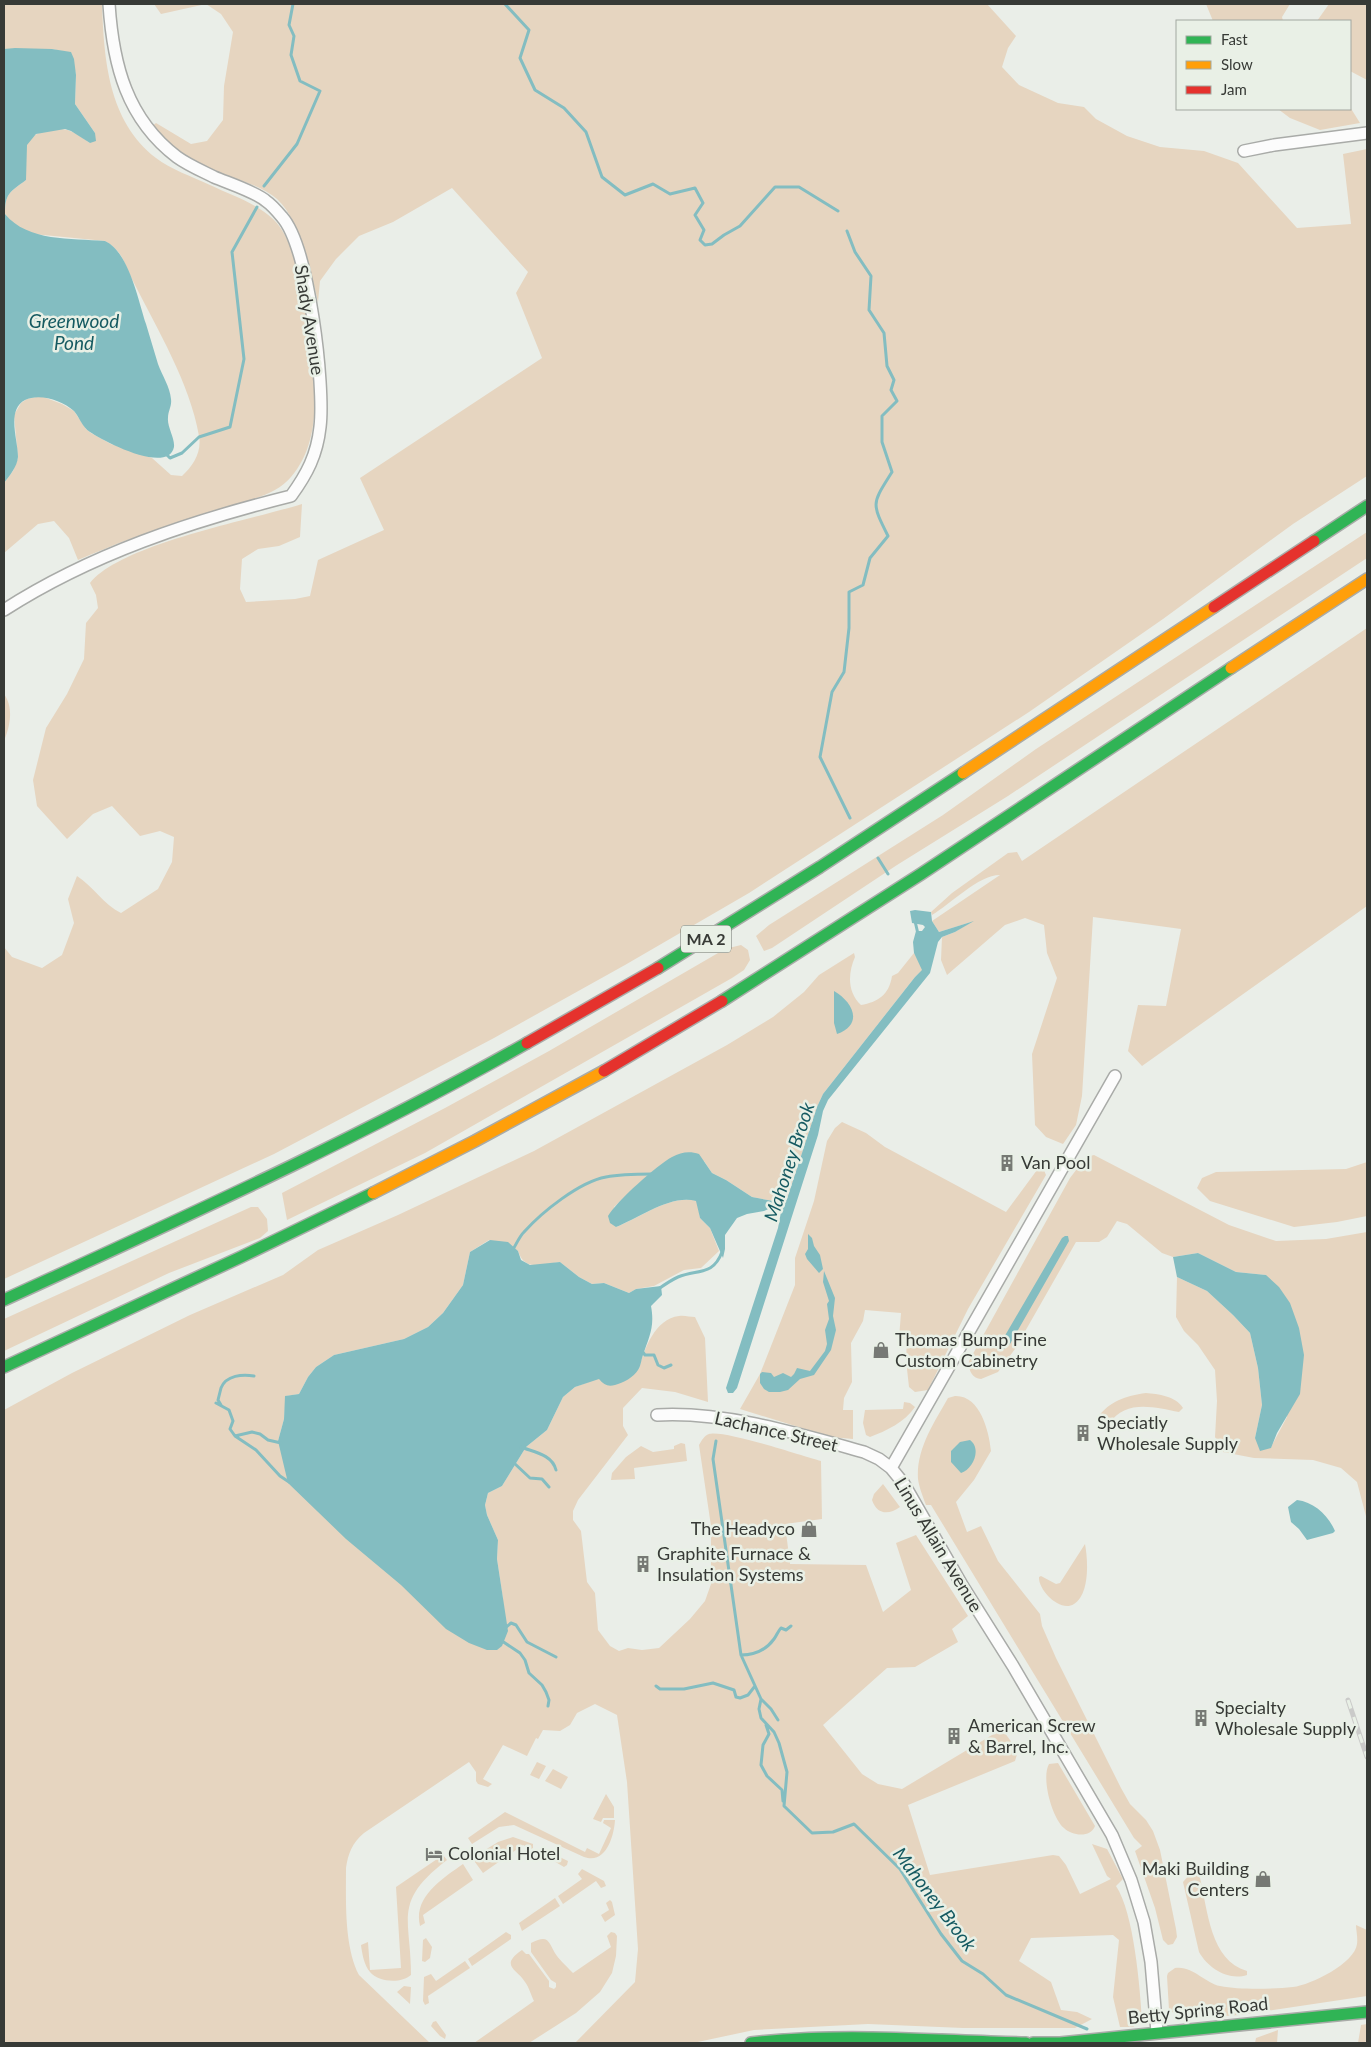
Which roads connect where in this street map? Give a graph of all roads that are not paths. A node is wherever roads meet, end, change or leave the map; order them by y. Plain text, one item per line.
1 (109, 4) edge
2 (1367, 133) edge
3 (1244, 151) dead end
4 (1367, 506) edge
5 (1367, 579) edge
6 (4, 610) edge
7 (1115, 1076) dead end
8 (4, 1300) edge
9 (4, 1368) edge
10 (657, 1415) dead end
11 (891, 1468) junction
12 (1367, 2012) edge
13 (1158, 2032) junction
14 (751, 2043) edge
15 (1026, 2043) edge
16 (1033, 2043) edge

1 - 6 street, Shady Avenue
2 - 3 street
4 - 8 main road, MA 2
5 - 9 main road
7 - 11 street, Linus Allain Avenue
10 - 11 street, Lachance Street
11 - 13 street, Linus Allain Avenue
12 - 13 main road, Betty Spring Road
13 - 16 main road, Betty Spring Road
14 - 15 main road

